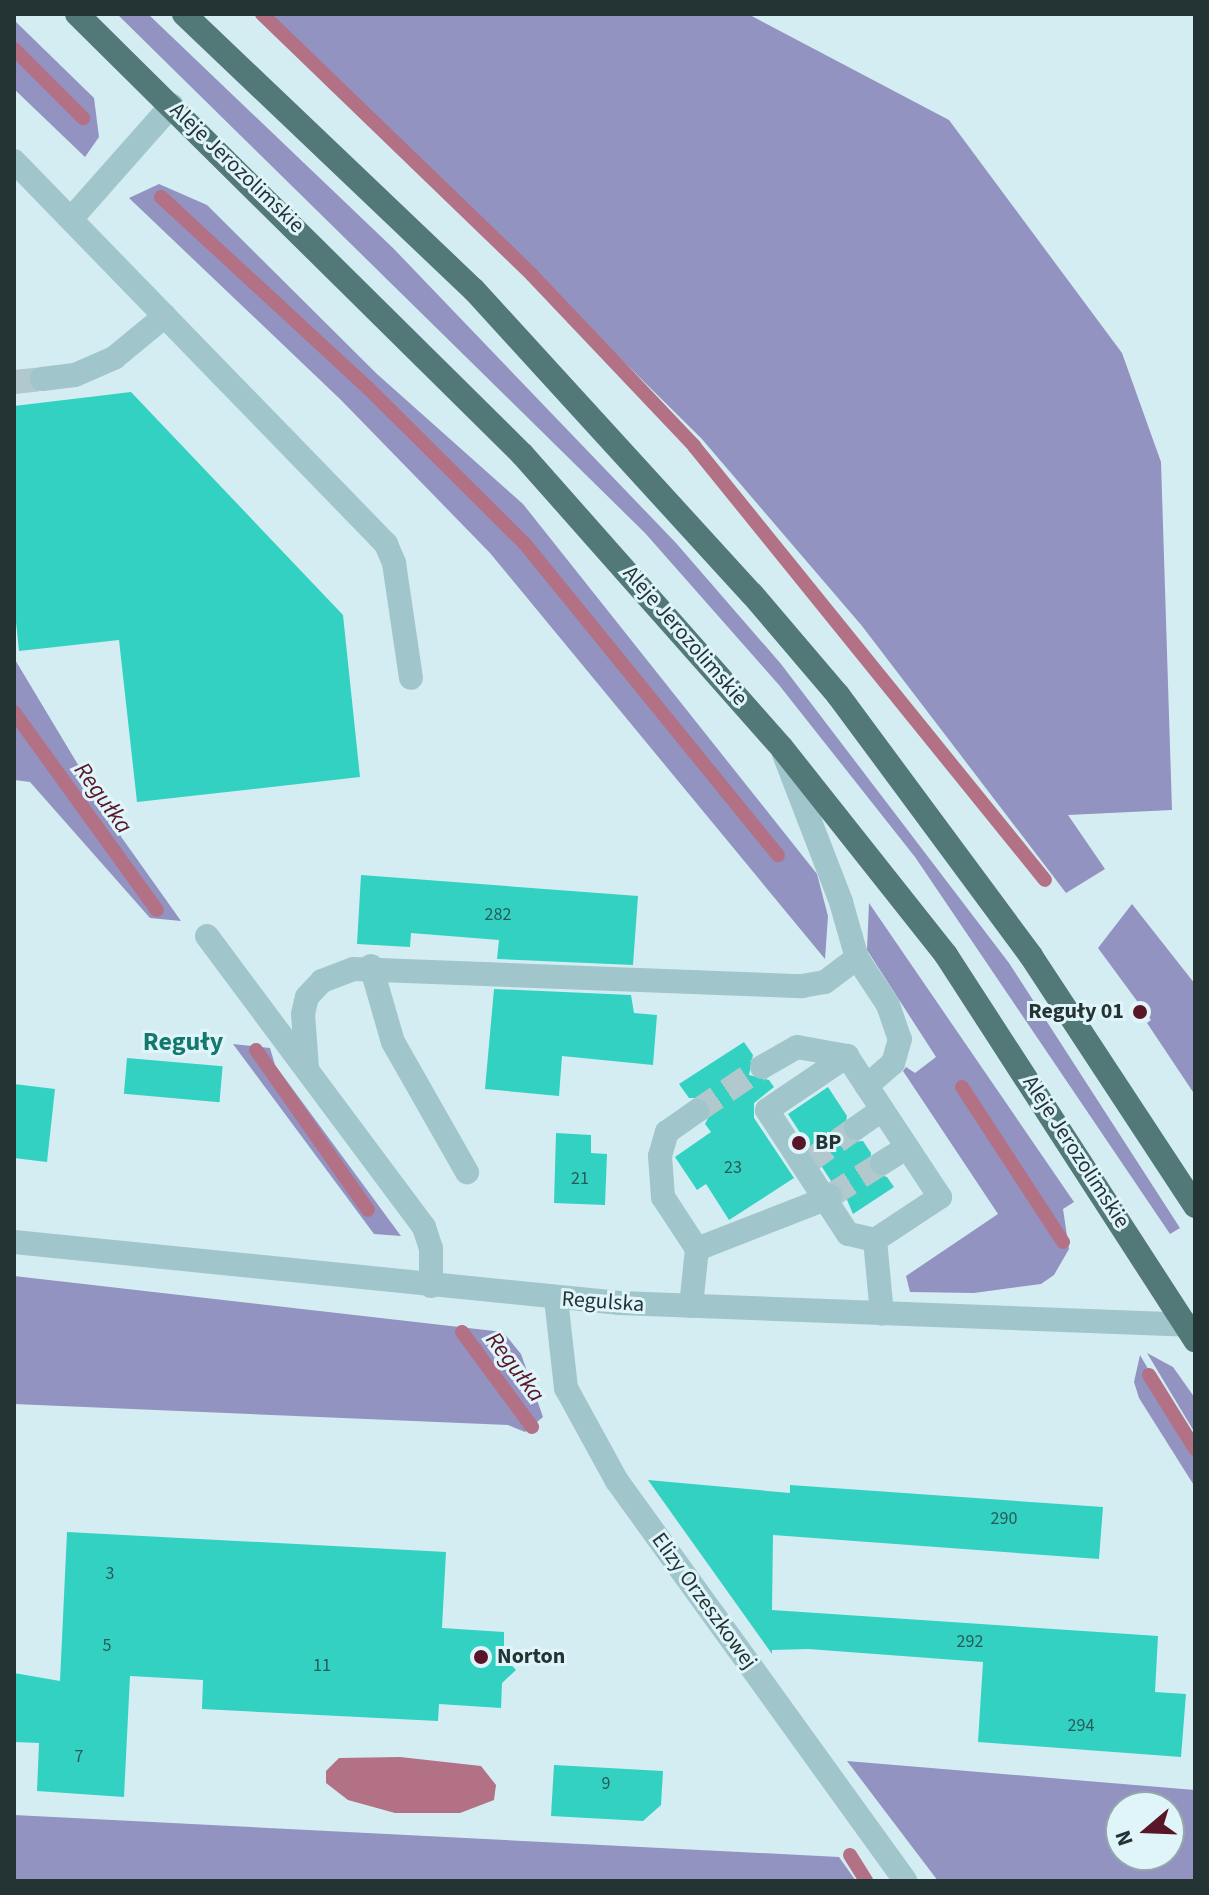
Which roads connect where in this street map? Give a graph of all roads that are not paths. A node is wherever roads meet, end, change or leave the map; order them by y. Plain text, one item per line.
1 (77, 14) edge
2 (184, 14) edge
3 (172, 105) junction
4 (14, 161) edge
5 (71, 219) junction
6 (165, 316) junction
7 (42, 379) tunnel mouth
8 (411, 678) dead end
9 (782, 748) junction
10 (207, 936) dead end
11 (857, 958) junction
12 (371, 966) junction
13 (847, 1056) junction
14 (762, 1067) tunnel mouth
15 (307, 1068) junction
16 (867, 1086) junction
17 (882, 1110) junction
18 (697, 1111) tunnel mouth
19 (856, 1128) tunnel mouth
20 (906, 1148) junction
21 (882, 1163) tunnel mouth
22 (467, 1172) dead end
23 (827, 1198) junction
24 (1195, 1206) edge
25 (875, 1240) junction
26 (14, 1242) edge
27 (697, 1249) junction
28 (431, 1286) junction
29 (556, 1299) junction
30 (691, 1306) junction
31 (882, 1314) junction
32 (1192, 1330) edge
33 (905, 1881) edge

1 - 3 main road, Aleje Jerozolimskie
2 - 24 main road
3 - 5 street
3 - 9 main road, Aleje Jerozolimskie
4 - 5 street
5 - 6 street
6 - 7 street
6 - 8 street
9 - 11 street
9 - 32 main road, Aleje Jerozolimskie
10 - 15 street
11 - 12 street
11 - 16 street
12 - 15 street
12 - 22 street
13 - 14 street
13 - 16 street
13 - 23 street
15 - 28 street
16 - 17 street
17 - 19 street
17 - 20 street
18 - 27 street
20 - 21 street
20 - 25 street
23 - 25 street
23 - 27 street
25 - 31 street
26 - 28 street, Regulska
27 - 30 street
28 - 29 street, Regulska
29 - 30 street, Regulska
29 - 33 street, Elizy Orzeszkowej
30 - 31 street, Regulska
31 - 32 street, Regulska

